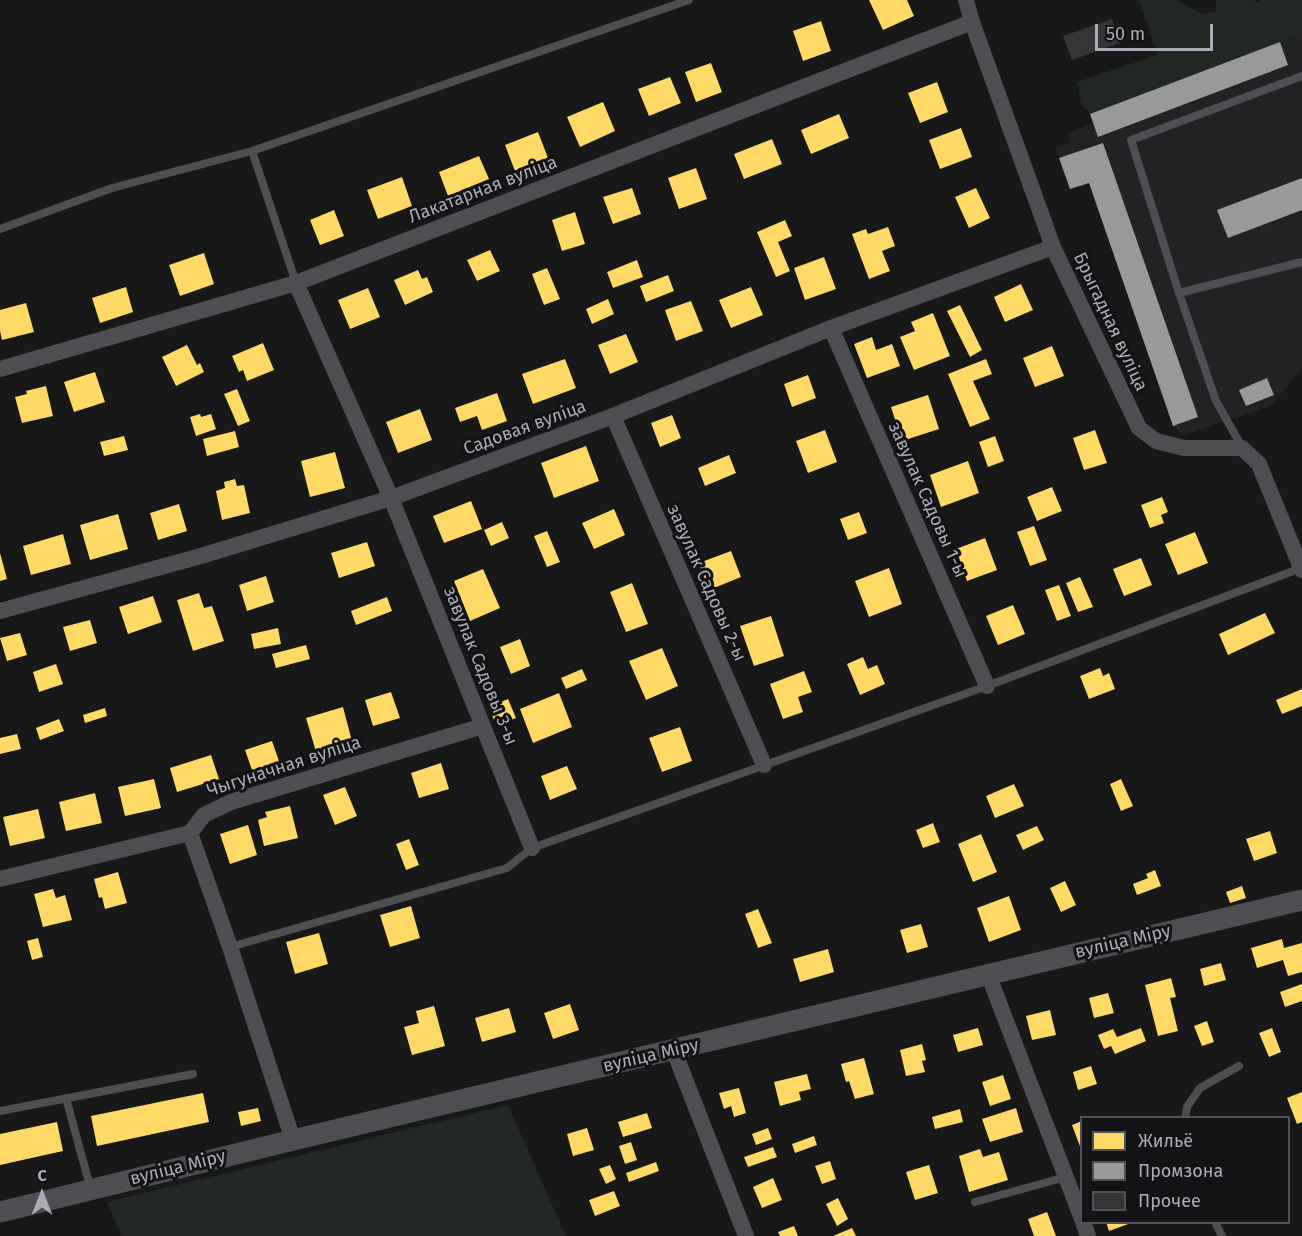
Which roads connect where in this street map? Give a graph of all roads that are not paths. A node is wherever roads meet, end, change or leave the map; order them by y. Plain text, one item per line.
1 (689, 0) edge
2 (966, 0) edge
3 (972, 22) junction
4 (1302, 75) edge
5 (252, 151) junction
6 (0, 229) edge
7 (1053, 247) junction
8 (1302, 262) edge
9 (296, 283) junction
10 (1179, 293) junction
11 (831, 328) junction
12 (0, 369) edge
13 (613, 416) junction
14 (1242, 448) junction
15 (392, 498) junction
16 (1302, 569) edge
17 (0, 611) edge
18 (987, 686) junction
19 (483, 726) junction
20 (764, 765) junction
21 (190, 833) junction
22 (532, 848) junction
23 (0, 879) edge
24 (1302, 900) edge
25 (230, 947) junction
26 (988, 974) junction
27 (674, 1050) junction
28 (1239, 1066) dead end
29 (193, 1074) dead end
30 (66, 1098) junction
31 (0, 1111) edge
32 (1185, 1116) edge
33 (294, 1140) junction
34 (1066, 1177) junction
35 (90, 1190) junction
36 (975, 1202) dead end
37 (0, 1212) edge
38 (1080, 1216) edge
39 (746, 1236) edge

1 - 5 lane
2 - 3 street, Брыгадная вуліца
3 - 7 street, Брыгадная вуліца
3 - 9 street, Лакатарная вуліца
4 - 10 lane
5 - 6 lane
5 - 9 lane
7 - 11 street, Садовая вуліца
7 - 14 street, Брыгадная вуліца
8 - 10 lane
9 - 12 street, Лакатарная вуліца
9 - 15 street, завулак Садовы 3-ы
10 - 14 lane
11 - 13 street, Садовая вуліца
11 - 18 street, завулак Садовы 1-ы
13 - 15 street, Садовая вуліца
13 - 20 street, завулак Садовы 2-ы
14 - 16 street
15 - 17 street, Садовая вуліца
15 - 19 street, завулак Садовы 3-ы
16 - 18 lane
18 - 20 lane
19 - 21 street, Чыгуначная вуліца
19 - 22 street, завулак Садовы 3-ы
20 - 22 lane
21 - 23 street
21 - 25 street
22 - 25 lane
24 - 26 street, вуліца Міру
25 - 33 street
26 - 27 street, вуліца Міру
26 - 34 street
27 - 33 street, вуліца Міру
27 - 39 street
28 - 32 lane
29 - 30 lane
30 - 31 lane
30 - 35 lane
33 - 35 street, вуліца Міру
34 - 36 lane
34 - 38 street
35 - 37 street, вуліца Міру

